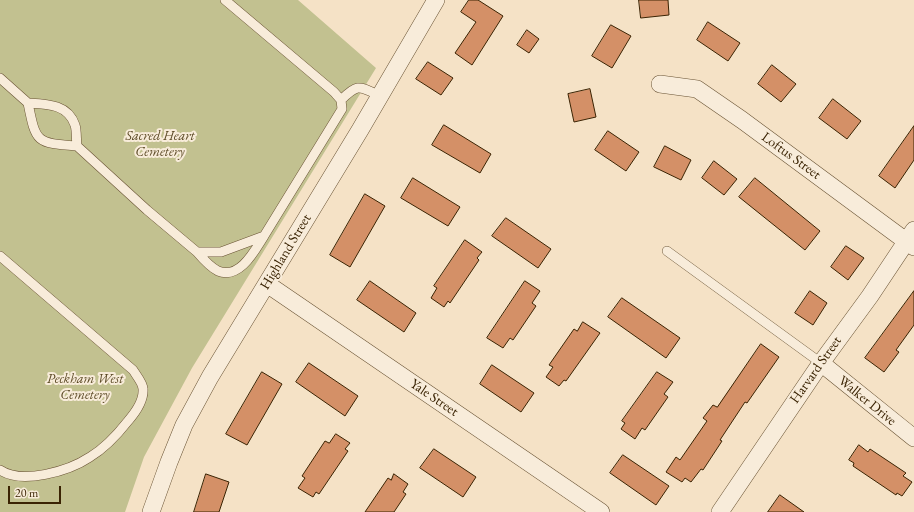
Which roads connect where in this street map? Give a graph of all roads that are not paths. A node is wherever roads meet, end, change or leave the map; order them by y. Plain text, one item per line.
1 (225, 0) edge
2 (436, 0) edge
3 (0, 78) edge
4 (660, 84) dead end
5 (380, 96) junction
6 (341, 100) junction
7 (28, 103) junction
8 (77, 146) junction
9 (264, 236) junction
10 (911, 239) edge
11 (197, 252) junction
12 (667, 252) dead end
13 (0, 256) edge
14 (267, 284) junction
15 (821, 363) junction
16 (914, 438) edge
17 (0, 470) edge
18 (151, 512) edge
19 (601, 512) edge
20 (720, 512) edge

1 - 6 lane
2 - 5 street, Highland Street
3 - 7 lane
4 - 10 street, Loftus Street
5 - 6 lane
5 - 14 street, Highland Street
6 - 9 lane
7 - 8 lane
7 - 8 lane
8 - 11 lane
9 - 11 lane
9 - 11 lane
10 - 15 street, Harvard Street
12 - 15 lane
13 - 17 lane
14 - 18 street, Highland Street
14 - 19 street, Yale Street
15 - 16 street, Walker Drive
15 - 20 street, Harvard Street

